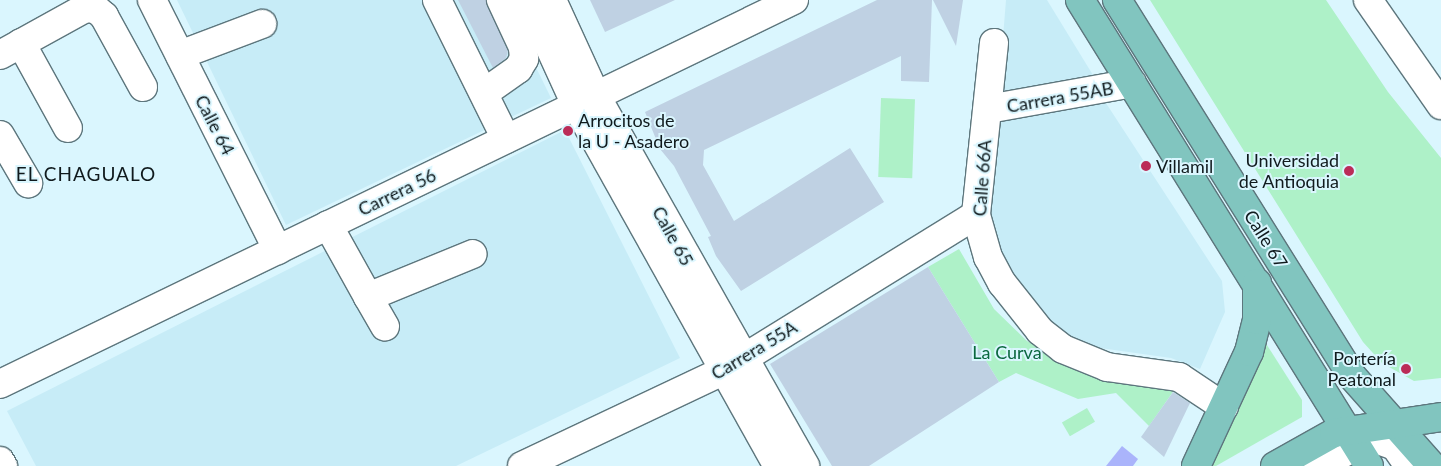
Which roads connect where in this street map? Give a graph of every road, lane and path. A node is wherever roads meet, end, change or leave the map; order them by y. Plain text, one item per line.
1 (152, 0) edge
2 (438, 0) edge
3 (501, 0) edge
4 (528, 0) edge
5 (552, 0) edge
6 (794, 0) edge
7 (1080, 0) edge
8 (1117, 0) edge
9 (1368, 0) edge
10 (262, 24) dead end
11 (534, 42) junction
12 (994, 43) dead end
13 (11, 49) edge
14 (180, 55) junction
15 (1132, 83) junction
16 (143, 87) dead end
17 (484, 93) junction
18 (586, 101) junction
19 (1441, 105) edge
20 (988, 109) junction
21 (68, 128) dead end
22 (0, 135) edge
23 (506, 139) junction
24 (28, 183) dead end
25 (976, 215) junction
26 (328, 226) junction
27 (278, 250) junction
28 (472, 254) dead end
29 (1256, 282) junction
30 (368, 298) junction
31 (385, 326) dead end
32 (732, 365) junction
33 (0, 384) edge
34 (1224, 408) junction
35 (1441, 417) edge
36 (1392, 423) junction
37 (1357, 447) edge
38 (0, 461) edge
39 (1441, 463) edge
40 (3, 466) edge
41 (522, 466) edge
42 (778, 466) edge
43 (805, 466) edge
44 (1196, 466) edge
45 (1275, 466) edge
46 (1318, 466) edge
47 (1409, 466) edge
48 (1434, 466) edge

1 - 14 street, Calle 64
2 - 17 street
3 - 11 street
4 - 11 street, Calle 65
5 - 18 street, Calle 65
6 - 18 street, Carrera 56
7 - 15 main road, Calle 67
8 - 36 main road, Calle 67
9 - 19 street
10 - 14 street
11 - 17 street
11 - 18 street, Calle 65
12 - 20 street, Calle 66A
13 - 16 street
13 - 21 street
14 - 27 street, Calle 64
15 - 20 street, Carrera 55AB
15 - 29 main road, Calle 67
17 - 23 street
18 - 23 street, Carrera 56
18 - 32 street, Calle 65
20 - 25 street, Calle 66A
22 - 24 street
23 - 26 street, Carrera 56
25 - 32 street, Carrera 55A
25 - 34 street, Calle 66A
26 - 27 street, Carrera 56
26 - 30 street
27 - 33 street, Carrera 56
28 - 30 street
29 - 34 main road
29 - 37 main road, Calle 67
30 - 31 street
32 - 41 street, Carrera 55A
32 - 42 street, Calle 65
32 - 43 street, Calle 65
34 - 44 main road
35 - 36 main road
36 - 37 main road
36 - 48 main road, Calle 67
37 - 45 main road
37 - 46 street
37 - 47 street
38 - 40 street
39 - 48 main road

